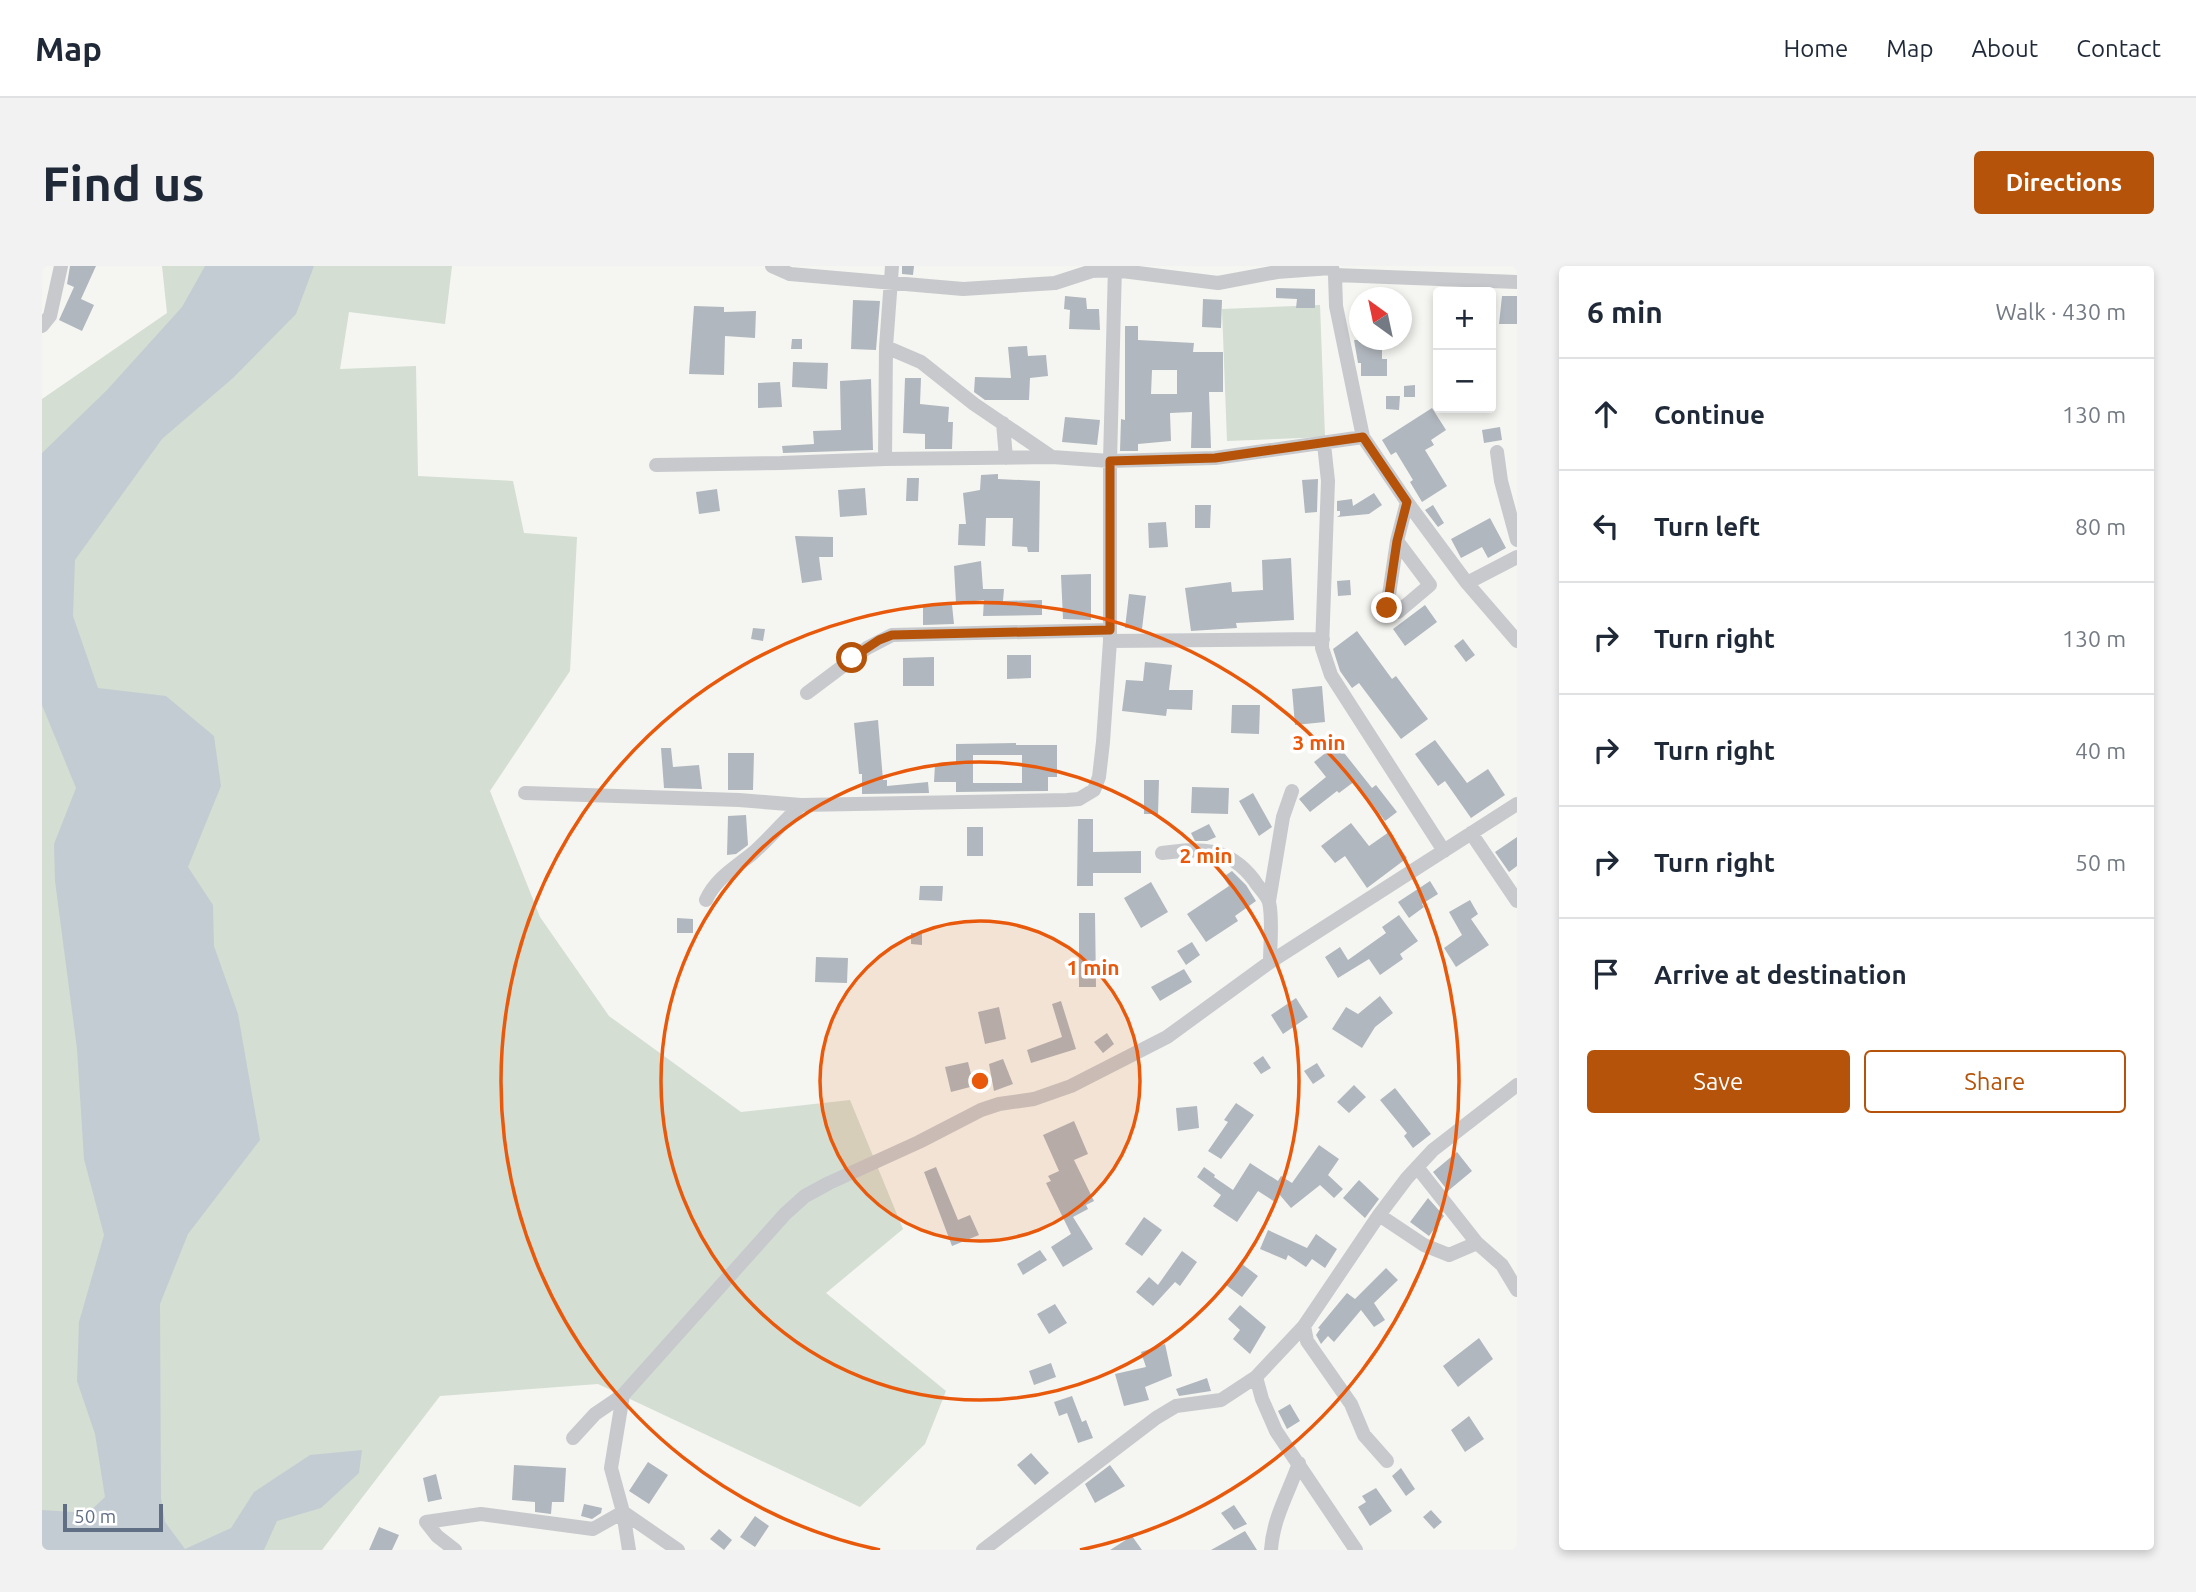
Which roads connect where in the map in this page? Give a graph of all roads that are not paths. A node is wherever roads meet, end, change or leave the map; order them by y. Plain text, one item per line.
1 (61, 266) edge
2 (772, 266) edge
3 (892, 266) edge
4 (1114, 268) edge
5 (1332, 270) edge
6 (1517, 282) edge
7 (891, 285) junction
8 (42, 326) edge
9 (886, 347) junction
10 (1003, 423) junction
11 (1363, 437) junction
12 (1324, 444) junction
13 (1497, 452) dead end
14 (1052, 457) junction
15 (1006, 458) junction
16 (885, 459) junction
17 (1110, 461) junction
18 (656, 464) dead end
19 (1407, 502) junction
20 (1517, 540) edge
21 (1397, 541) junction
22 (1517, 557) edge
23 (1467, 583) junction
24 (1110, 636) junction
25 (1323, 639) junction
26 (1517, 641) edge
27 (807, 693) dead end
28 (1292, 791) dead end
29 (525, 793) dead end
30 (1517, 804) edge
31 (801, 805) junction
32 (1471, 833) junction
33 (1444, 851) junction
34 (1162, 853) dead end
35 (706, 900) dead end
36 (1269, 901) junction
37 (1517, 901) edge
38 (1270, 962) junction
39 (1517, 1086) edge
40 (1417, 1167) junction
41 (1379, 1215) junction
42 (1477, 1244) junction
43 (1517, 1290) edge
44 (1304, 1326) junction
45 (1255, 1377) junction
46 (623, 1395) junction
47 (573, 1438) dead end
48 (1387, 1461) dead end
49 (1299, 1463) junction
50 (623, 1512) junction
51 (1354, 1549) edge
52 (455, 1550) edge
53 (629, 1550) edge
54 (678, 1550) edge
55 (983, 1550) edge
56 (1271, 1550) edge

1 - 8 street
2 - 7 street
3 - 7 street
4 - 5 street
4 - 7 street
4 - 17 street
5 - 6 street
5 - 11 street
7 - 9 street
9 - 10 street
9 - 16 street
10 - 14 street
10 - 15 street
11 - 12 street
11 - 19 street
12 - 17 street
12 - 25 street
13 - 20 street
14 - 15 street
14 - 17 street
15 - 16 street
16 - 18 street
17 - 24 street
19 - 21 street
19 - 23 street
21 - 21 street
22 - 23 street
23 - 26 street
24 - 25 street
24 - 27 street
24 - 31 street
25 - 33 street
28 - 36 street
29 - 31 street
30 - 32 street
31 - 35 street
32 - 33 street
32 - 37 street
33 - 38 street
34 - 36 street
36 - 38 street
38 - 46 street
39 - 40 street
40 - 41 street
40 - 42 street
41 - 42 street
41 - 44 street
42 - 43 street
44 - 45 street
44 - 48 street
45 - 49 street
45 - 55 street
46 - 47 street
46 - 50 street
49 - 51 street
49 - 56 street
50 - 52 street
50 - 53 street
50 - 54 street

